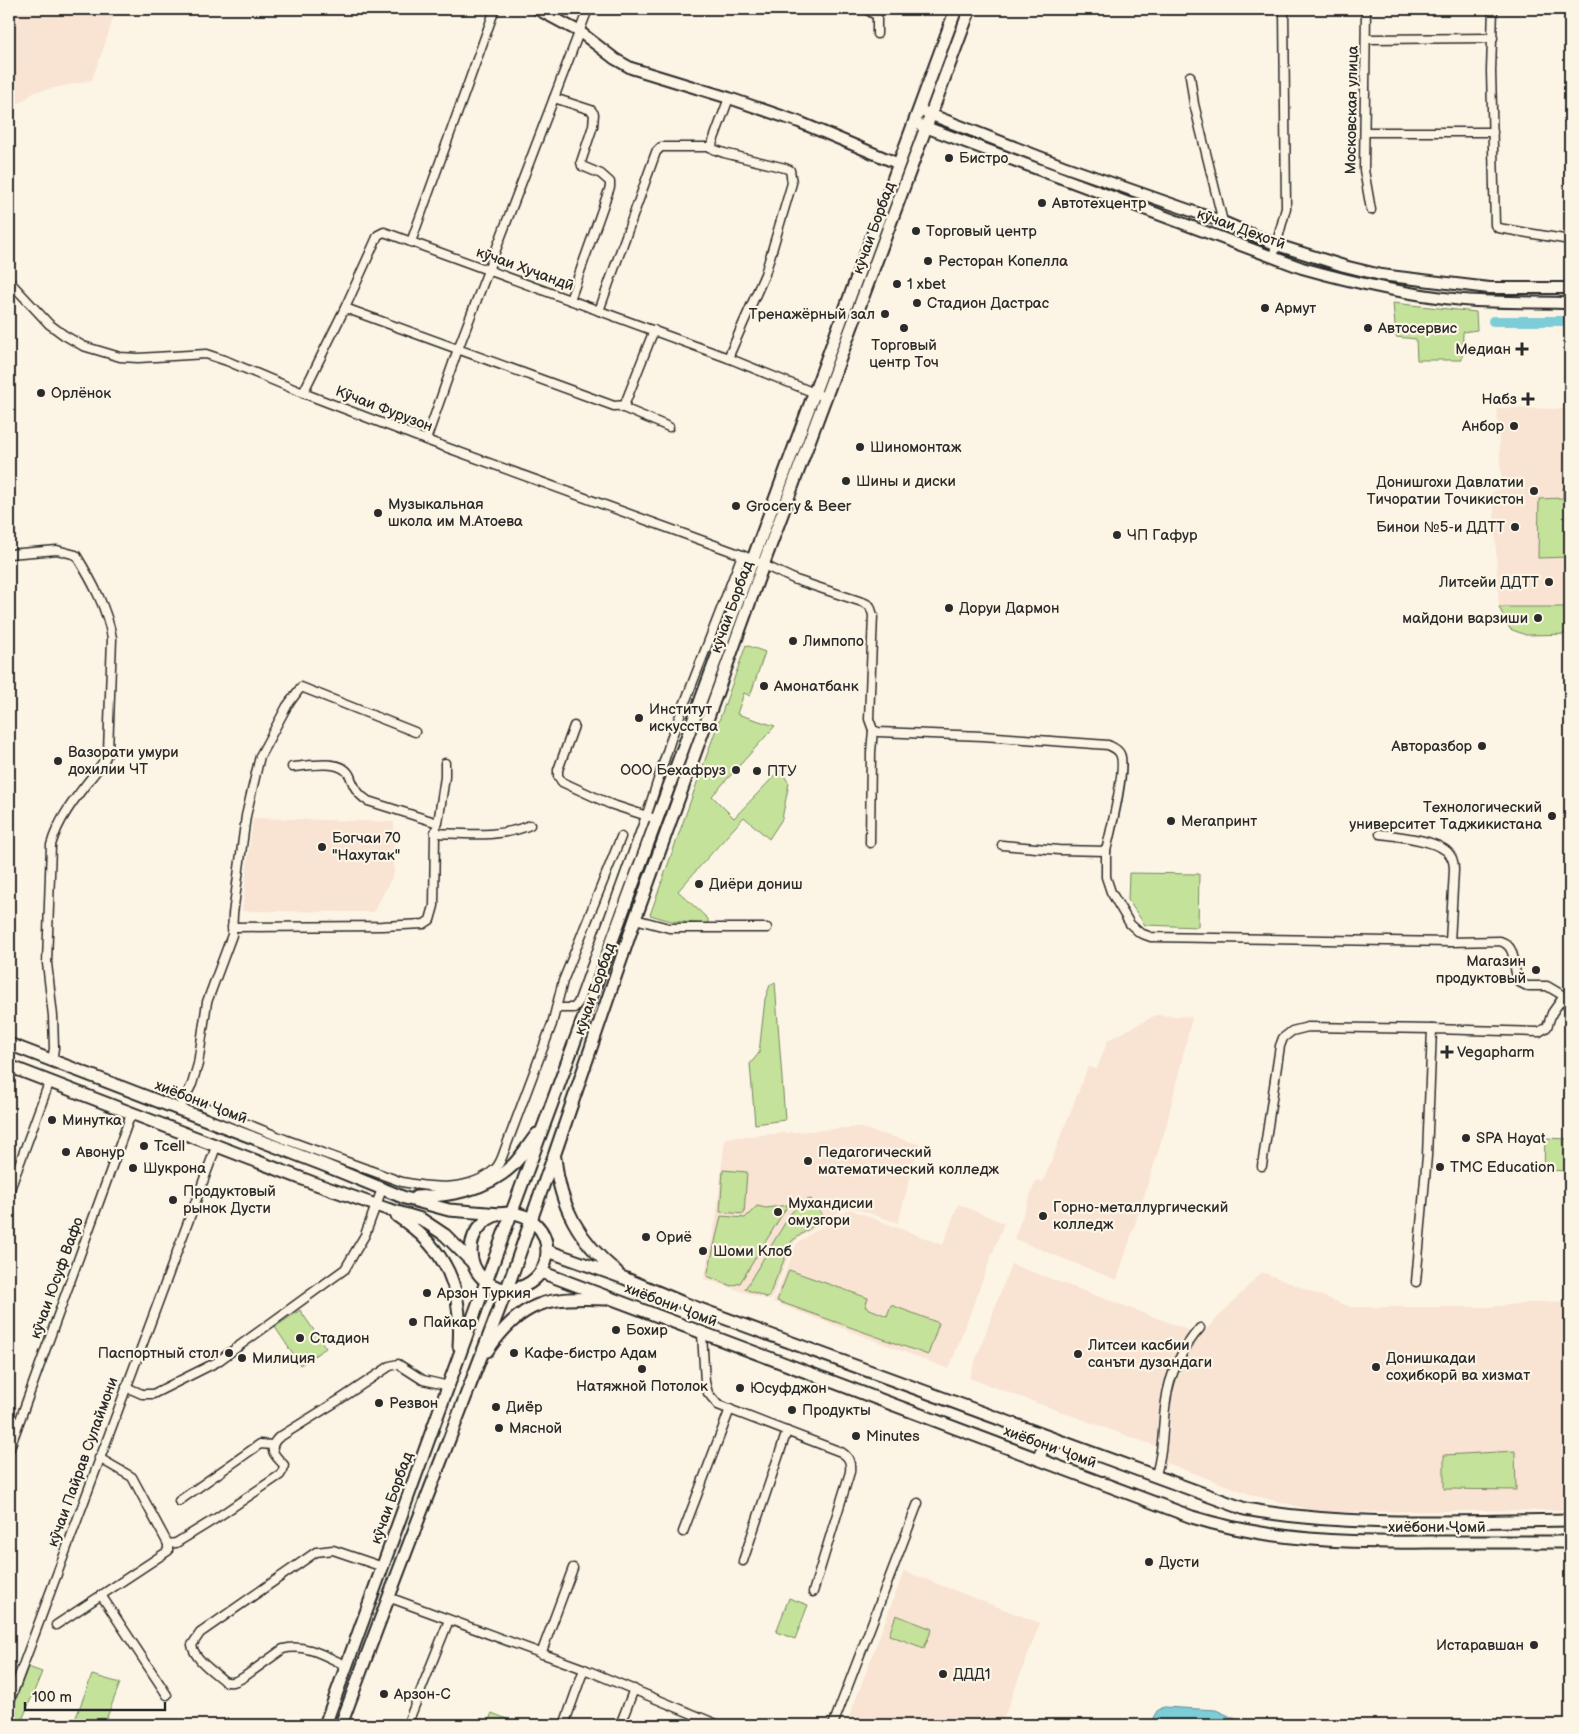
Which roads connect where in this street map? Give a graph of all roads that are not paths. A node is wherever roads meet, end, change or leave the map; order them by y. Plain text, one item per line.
1 (495, 9) edge
2 (537, 9) edge
3 (588, 9) edge
4 (866, 9) edge
5 (882, 9) edge
6 (956, 9) edge
7 (970, 9) edge
8 (1284, 9) edge
9 (1366, 9) edge
10 (1493, 9) edge
11 (877, 16) junction
12 (580, 32) junction
13 (877, 34) dead end
14 (1493, 38) junction
15 (1367, 39) junction
16 (1190, 76) dead end
17 (554, 98) junction
18 (729, 98) junction
19 (920, 110) junction
20 (932, 116) junction
21 (915, 123) junction
22 (927, 128) junction
23 (1365, 132) junction
24 (1493, 132) junction
25 (712, 147) junction
26 (899, 164) junction
27 (1370, 210) dead end
28 (1224, 222) junction
29 (1570, 240) edge
30 (411, 242) junction
31 (1277, 245) junction
32 (1273, 257) junction
33 (488, 270) junction
34 (9, 281) edge
35 (1570, 288) edge
36 (570, 300) junction
37 (1570, 303) edge
38 (346, 308) junction
39 (599, 311) junction
40 (654, 330) junction
41 (458, 349) junction
42 (728, 358) junction
43 (303, 393) junction
44 (815, 393) junction
45 (826, 398) junction
46 (620, 407) junction
47 (669, 427) dead end
48 (426, 440) junction
49 (9, 554) edge
50 (752, 560) junction
51 (574, 726) dead end
52 (873, 730) junction
53 (415, 732) dead end
54 (445, 763) dead end
55 (292, 767) dead end
56 (651, 818) junction
57 (438, 823) junction
58 (530, 825) dead end
59 (435, 833) junction
60 (1380, 834) dead end
61 (621, 837) dead end
62 (870, 843) dead end
63 (1002, 845) dead end
64 (1106, 851) junction
65 (635, 919) junction
66 (232, 927) junction
67 (767, 928) dead end
68 (1450, 942) junction
69 (1567, 996) edge
70 (557, 1008) junction
71 (1432, 1029) junction
72 (9, 1044) edge
73 (52, 1062) junction
74 (9, 1066) edge
75 (49, 1083) junction
76 (203, 1106) dead end
77 (179, 1110) junction
78 (131, 1114) junction
79 (544, 1125) junction
80 (216, 1147) junction
81 (554, 1156) junction
82 (326, 1160) junction
83 (1262, 1166) dead end
84 (502, 1168) junction
85 (382, 1189) junction
86 (458, 1189) junction
87 (9, 1192) edge
88 (405, 1198) junction
89 (382, 1206) junction
90 (512, 1213) junction
91 (500, 1214) junction
92 (530, 1219) junction
93 (548, 1252) junction
94 (472, 1262) junction
95 (541, 1272) junction
96 (624, 1278) junction
97 (486, 1282) junction
98 (1416, 1282) dead end
99 (506, 1290) junction
100 (618, 1300) junction
101 (1200, 1328) dead end
102 (702, 1334) junction
103 (458, 1362) junction
104 (477, 1364) junction
105 (448, 1386) junction
106 (126, 1387) junction
107 (730, 1409) junction
108 (787, 1431) junction
109 (1048, 1438) junction
110 (272, 1445) junction
111 (9, 1450) edge
112 (99, 1458) junction
113 (1038, 1459) junction
114 (1156, 1474) dead end
115 (179, 1502) dead end
116 (918, 1504) dead end
117 (1570, 1520) edge
118 (683, 1532) dead end
119 (1570, 1542) edge
120 (168, 1544) junction
121 (743, 1561) dead end
122 (383, 1567) junction
123 (573, 1568) dead end
124 (813, 1592) dead end
125 (101, 1595) junction
126 (388, 1597) junction
127 (449, 1620) junction
128 (56, 1625) dead end
129 (541, 1654) junction
130 (347, 1666) junction
131 (584, 1669) junction
132 (634, 1689) junction
133 (167, 1695) dead end
134 (9, 1703) edge
135 (697, 1717) junction
136 (326, 1725) edge
137 (341, 1725) edge
138 (407, 1725) edge
139 (564, 1725) edge
140 (620, 1725) edge
141 (694, 1725) edge
142 (720, 1725) edge
143 (833, 1725) edge

1 - 30 street
2 - 12 street
3 - 12 street
4 - 11 street
5 - 11 street
6 - 19 main road, кӯчаи Борбад
7 - 20 main road, кӯчаи Борбад
8 - 31 street
9 - 15 street, Московская улица
10 - 14 street
11 - 13 street
12 - 17 street
12 - 18 street
14 - 15 street
14 - 24 street
15 - 23 street, Московская улица
16 - 28 street
17 - 33 street
17 - 36 street
18 - 25 street
18 - 26 street
19 - 20 street, кӯчаи Деҳотӣ
19 - 21 main road, кӯчаи Борбад
20 - 22 main road, кӯчаи Борбад
20 - 28 street, кӯчаи Деҳотӣ
21 - 22 street, кӯчаи Деҳотӣ
21 - 26 main road, кӯчаи Борбад
22 - 32 street, кӯчаи Деҳотӣ
22 - 45 main road, кӯчаи Борбад
23 - 24 street
23 - 27 street, Московская улица
24 - 29 street
25 - 39 street
25 - 42 street
26 - 44 main road, кӯчаи Борбад
28 - 31 street, кӯчаи Деҳотӣ
30 - 33 street, кӯчаи Хуҷандӣ
30 - 38 street, кӯчаи Хуҷандӣ
31 - 32 street
31 - 35 street, кӯчаи Деҳотӣ
32 - 37 street, кӯчаи Деҳотӣ
33 - 36 street, кӯчаи Хуҷандӣ
33 - 41 street
34 - 43 street, Кӯчаи Фурузон
36 - 39 street, кӯчаи Хуҷандӣ
38 - 41 street
38 - 43 street, кӯчаи Хуҷандӣ
39 - 40 street, кӯчаи Хуҷандӣ
40 - 42 street, кӯчаи Хуҷандӣ
40 - 46 street
41 - 46 street
41 - 48 street
42 - 44 street, кӯчаи Хуҷандӣ
43 - 48 street, Кӯчаи Фурузон
44 - 45 street, кӯчаи Хуҷандӣ
44 - 50 main road, кӯчаи Борбад
45 - 50 main road, кӯчаи Борбад
46 - 47 street
48 - 50 street, Кӯчаи Фурузон
49 - 73 street
50 - 52 street, Кӯчаи Фурузон
50 - 56 main road, кӯчаи Борбад
50 - 65 main road, кӯчаи Борбад
51 - 56 street
52 - 62 street
52 - 64 street
53 - 66 street
54 - 57 street
55 - 57 street
56 - 70 street
56 - 79 main road, кӯчаи Борбад
57 - 59 street
58 - 59 street
59 - 66 street
60 - 68 street
61 - 70 street
63 - 64 street
64 - 68 street
65 - 67 street
65 - 81 main road, кӯчаи Борбад
66 - 77 street
68 - 69 street
69 - 71 street
70 - 84 street
71 - 83 street
71 - 98 street
72 - 73 main road, хиёбони Ҷомӣ
73 - 77 main road, хиёбони Ҷомӣ
74 - 75 main road
75 - 78 main road
75 - 87 street
76 - 82 street
77 - 82 main road, хиёбони Ҷомӣ
78 - 80 main road
78 - 111 street, кӯчаи Юсуф Вафо
79 - 84 main road
79 - 90 main road, кӯчаи Борбад
80 - 89 main road
80 - 106 street, кӯчаи Пайрав Сулаймони
81 - 92 main road, кӯчаи Борбад
81 - 96 main road
82 - 85 main road, хиёбони Ҷомӣ
82 - 86 street
84 - 86 main road
85 - 88 main road, хиёбони Ҷомӣ
85 - 89 street
86 - 88 main road
88 - 91 main road, хиёбони Ҷомӣ
89 - 94 main road
89 - 103 main road
89 - 106 street
90 - 91 main road
90 - 92 main road
90 - 97 main road, кӯчаи Борбад
91 - 94 main road
92 - 93 main road
92 - 99 main road, кӯчаи Борбад
93 - 95 main road
93 - 96 main road, хиёбони Ҷомӣ
94 - 97 main road
95 - 99 main road
95 - 100 main road, хиёбони Ҷомӣ
96 - 109 main road, хиёбони Ҷомӣ
97 - 99 main road
97 - 103 main road, кӯчаи Борбад
99 - 104 main road, кӯчаи Борбад
100 - 102 main road, хиёбони Ҷомӣ
100 - 104 main road
101 - 114 street
102 - 107 street
102 - 113 main road, хиёбони Ҷомӣ
103 - 105 main road, кӯчаи Борбад
104 - 126 main road, кӯчаи Борбад
105 - 110 street
105 - 122 main road, кӯчаи Борбад
106 - 112 street, кӯчаи Пайрав Сулаймони
107 - 108 street
107 - 118 street
108 - 121 street
108 - 124 street
109 - 113 main road
109 - 117 main road, хиёбони Ҷомӣ
110 - 115 street
110 - 120 street
112 - 120 street
112 - 134 street, кӯчаи Пайрав Сулаймони
113 - 119 main road, хиёбони Ҷомӣ
116 - 143 street
120 - 125 street
122 - 130 main road, кӯчаи Борбад
122 - 130 street
123 - 129 street
125 - 128 street
125 - 133 street
126 - 127 street
126 - 137 main road, кӯчаи Борбад
127 - 129 street
127 - 138 street
129 - 131 street
130 - 136 main road, кӯчаи Борбад
131 - 132 street
131 - 139 street
132 - 135 street
132 - 140 street
135 - 141 street
135 - 142 street

